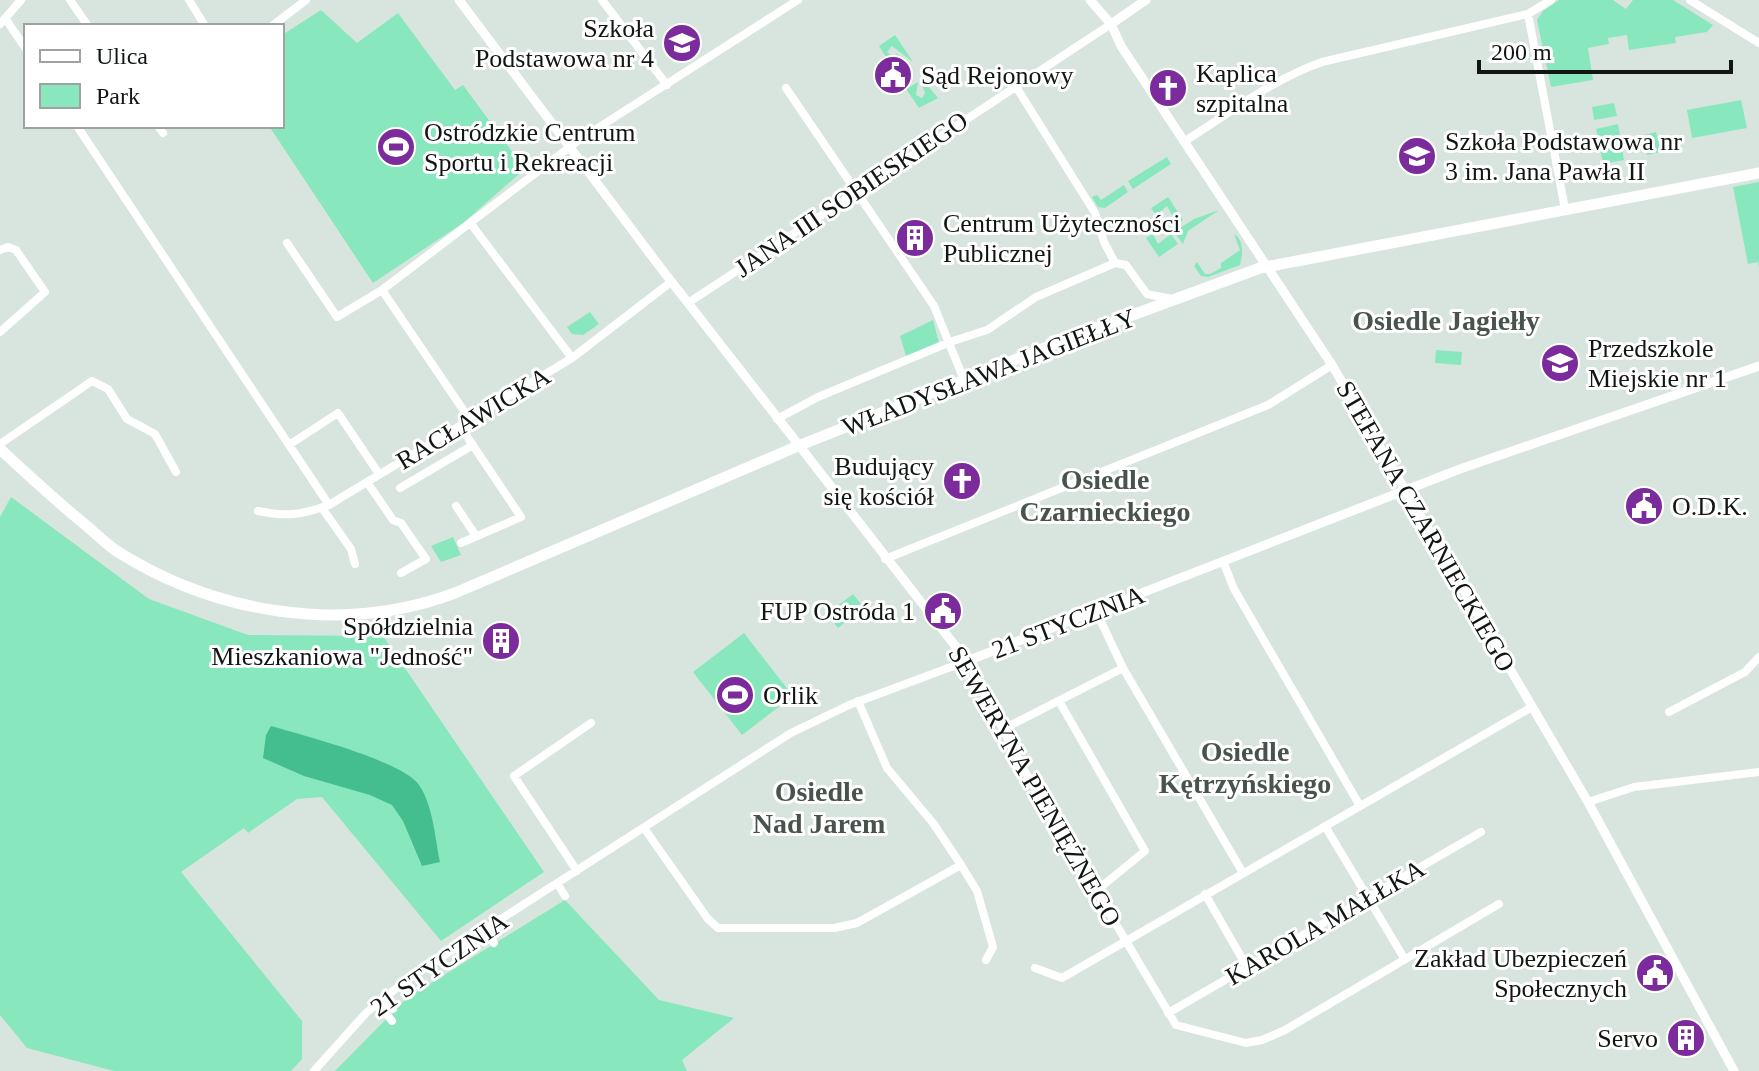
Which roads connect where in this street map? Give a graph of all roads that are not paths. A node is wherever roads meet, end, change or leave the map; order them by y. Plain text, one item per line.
1 (21, 0) edge
2 (70, 0) edge
3 (189, 0) edge
4 (306, 0) edge
5 (459, 0) edge
6 (602, 0) edge
7 (798, 0) edge
8 (1090, 0) edge
9 (1146, 0) edge
10 (1551, 0) edge
11 (1690, 0) edge
12 (1528, 14) junction
13 (3, 21) edge
14 (87, 24) edge
15 (204, 24) edge
16 (275, 24) edge
17 (1111, 24) junction
18 (1759, 43) edge
19 (24, 47) edge
20 (667, 85) junction
21 (1015, 85) junction
22 (786, 88) dead end
23 (78, 128) edge
24 (1185, 141) junction
25 (569, 147) junction
26 (1759, 173) edge
27 (857, 191) junction
28 (1565, 209) junction
29 (471, 224) junction
30 (287, 243) dead end
31 (0, 250) edge
32 (1115, 263) junction
33 (1268, 266) junction
34 (671, 282) junction
35 (382, 290) junction
36 (1176, 300) junction
37 (688, 303) junction
38 (0, 332) edge
39 (950, 342) junction
40 (572, 358) junction
41 (1332, 365) junction
42 (1759, 366) edge
43 (964, 380) junction
44 (777, 419) junction
45 (470, 420) junction
46 (460, 426) junction
47 (289, 445) junction
48 (473, 445) junction
49 (798, 446) junction
50 (0, 447) edge
51 (176, 472) dead end
52 (379, 474) junction
53 (367, 482) junction
54 (400, 488) dead end
55 (1405, 491) junction
56 (325, 506) junction
57 (456, 506) dead end
58 (258, 511) dead end
59 (476, 536) junction
60 (461, 543) dead end
61 (885, 559) junction
62 (1223, 561) junction
63 (355, 564) dead end
64 (401, 573) dead end
65 (1096, 611) junction
66 (1759, 657) edge
67 (967, 661) junction
68 (1123, 668) junction
69 (858, 701) junction
70 (1059, 701) junction
71 (1532, 707) junction
72 (1669, 712) dead end
73 (591, 723) dead end
74 (1003, 729) junction
75 (1759, 772) edge
76 (1588, 802) junction
77 (1360, 806) junction
78 (1325, 826) junction
79 (644, 828) junction
80 (1481, 832) dead end
81 (961, 865) junction
82 (577, 871) junction
83 (1243, 873) junction
84 (557, 883) junction
85 (1096, 891) junction
86 (1205, 894) junction
87 (565, 896) dead end
88 (1368, 898) junction
89 (1499, 904) dead end
90 (486, 929) junction
91 (1125, 940) junction
92 (494, 943) dead end
93 (1404, 958) junction
94 (986, 960) dead end
95 (1247, 967) junction
96 (1035, 968) dead end
97 (381, 1000) junction
98 (393, 1009) dead end
99 (1168, 1013) junction
100 (392, 1021) dead end
101 (314, 1071) edge
102 (1734, 1071) edge

1 - 13 street
2 - 14 street
3 - 15 street
4 - 16 street
5 - 25 street, SEWERYNA PIENIĘŻNEGO
6 - 20 street
7 - 20 street
8 - 17 street, STEFANA CZARNIECKIEGO
9 - 17 street
10 - 12 street
11 - 18 street
12 - 24 street
12 - 28 street
13 - 19 street
17 - 21 street, JANA III SOBIESKIEGO
17 - 24 street, STEFANA CZARNIECKIEGO
20 - 25 street
21 - 27 street, JANA III SOBIESKIEGO
21 - 32 street
22 - 27 street
23 - 47 street
24 - 33 street, STEFANA CZARNIECKIEGO
25 - 29 street
25 - 34 street, SEWERYNA PIENIĘŻNEGO
26 - 28 main road, WŁADYSŁAWA JAGIEŁŁY
27 - 37 street, JANA III SOBIESKIEGO
27 - 39 street
28 - 33 main road, WŁADYSŁAWA JAGIEŁŁY
29 - 35 street
29 - 40 street
30 - 35 street
31 - 38 street
32 - 36 street
32 - 39 street
33 - 36 main road, WŁADYSŁAWA JAGIEŁŁY
33 - 41 street, STEFANA CZARNIECKIEGO
34 - 37 street, SEWERYNA PIENIĘŻNEGO
34 - 40 street, RACŁAWICKA
35 - 45 street
36 - 43 main road, WŁADYSŁAWA JAGIEŁŁY
37 - 44 street, SEWERYNA PIENIĘŻNEGO
39 - 43 street
39 - 44 street
40 - 45 street, RACŁAWICKA
41 - 55 street, STEFANA CZARNIECKIEGO
41 - 61 street
42 - 55 street, 21 STYCZNIA
43 - 49 main road, WŁADYSŁAWA JAGIEŁŁY
44 - 49 street, SEWERYNA PIENIĘŻNEGO
45 - 46 street, RACŁAWICKA
46 - 48 street
46 - 52 street, RACŁAWICKA
47 - 52 street
47 - 56 street
48 - 54 street
48 - 59 street
49 - 50 main road, WŁADYSŁAWA JAGIEŁŁY
49 - 61 street, SEWERYNA PIENIĘŻNEGO
50 - 51 street
52 - 53 street, RACŁAWICKA
53 - 56 street, RACŁAWICKA
53 - 64 street
55 - 62 street, 21 STYCZNIA
55 - 71 street, STEFANA CZARNIECKIEGO
56 - 58 street, RACŁAWICKA
56 - 63 street
57 - 59 street
59 - 60 street
61 - 67 street, SEWERYNA PIENIĘŻNEGO
62 - 65 street, 21 STYCZNIA
62 - 77 street
65 - 67 street, 21 STYCZNIA
65 - 68 street
66 - 72 street
67 - 69 street, 21 STYCZNIA
67 - 74 street, SEWERYNA PIENIĘŻNEGO
68 - 70 street
68 - 83 street
69 - 79 street, 21 STYCZNIA
69 - 81 street
70 - 74 street
70 - 85 street
71 - 76 street, STEFANA CZARNIECKIEGO
71 - 77 street
73 - 82 street
74 - 85 street, SEWERYNA PIENIĘŻNEGO
75 - 76 street
76 - 102 street, STEFANA CZARNIECKIEGO
77 - 78 street
78 - 83 street
78 - 88 street
79 - 81 street
79 - 82 street, 21 STYCZNIA
80 - 88 street, KAROLA MAŁŁKA
81 - 94 street
82 - 84 street, 21 STYCZNIA
83 - 86 street
84 - 87 street
84 - 90 street, 21 STYCZNIA
85 - 91 street, SEWERYNA PIENIĘŻNEGO
86 - 91 street
86 - 95 street
88 - 93 street
88 - 95 street, KAROLA MAŁŁKA
89 - 93 street
90 - 92 street
90 - 97 street, 21 STYCZNIA
91 - 96 street
91 - 99 street, SEWERYNA PIENIĘŻNEGO
93 - 99 street
95 - 99 street, KAROLA MAŁŁKA
97 - 98 street
97 - 100 street
97 - 101 street, 21 STYCZNIA

